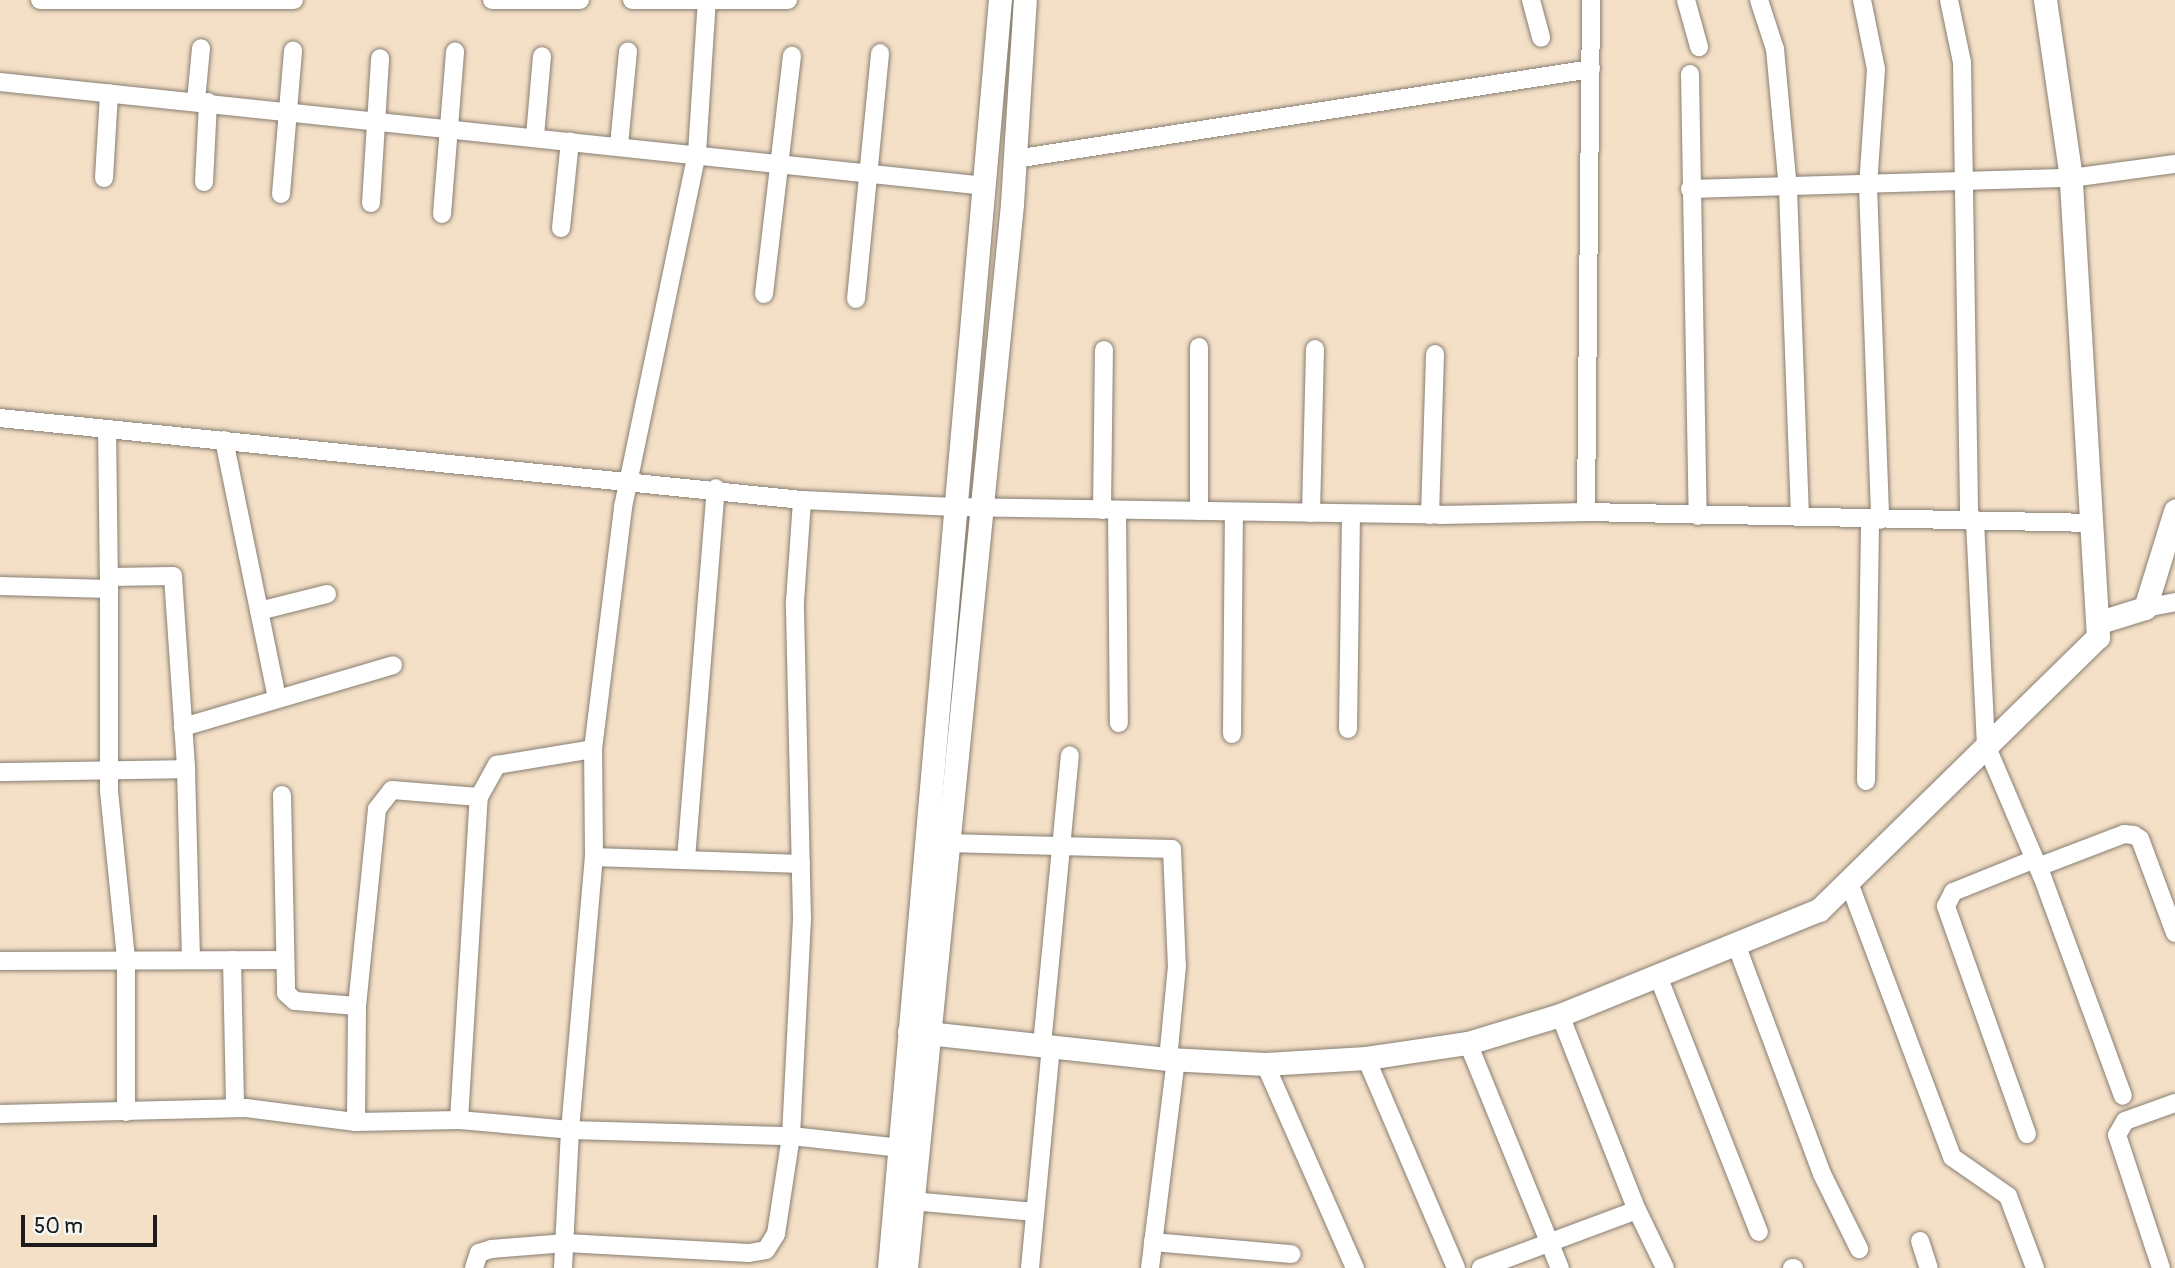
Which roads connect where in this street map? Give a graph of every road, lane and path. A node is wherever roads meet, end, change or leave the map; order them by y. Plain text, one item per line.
1 (40, 0) edge
2 (79, 0) edge
3 (294, 0) edge
4 (492, 0) edge
5 (580, 0) edge
6 (632, 0) edge
7 (788, 0) edge
8 (1000, 0) edge
9 (1025, 0) edge
10 (1531, 0) edge
11 (1591, 0) edge
12 (1686, 0) edge
13 (1759, 0) edge
14 (1862, 0) edge
15 (1949, 0) edge
16 (2045, 0) edge
17 (165, 1) edge
18 (526, 1) edge
19 (707, 1) edge
20 (1541, 38) dead end
21 (1699, 47) dead end
22 (201, 48) dead end
23 (293, 50) dead end
24 (628, 51) dead end
25 (455, 52) dead end
26 (880, 53) dead end
27 (542, 56) dead end
28 (792, 56) dead end
29 (380, 58) dead end
30 (1591, 69) junction
31 (1690, 74) dead end
32 (0, 82) edge
33 (108, 93) junction
34 (202, 102) junction
35 (289, 109) junction
36 (376, 119) junction
37 (448, 127) junction
38 (535, 136) junction
39 (570, 141) junction
40 (619, 145) junction
41 (697, 153) junction
42 (1015, 159) junction
43 (780, 163) junction
44 (2175, 164) edge
45 (2175, 170) edge
46 (868, 173) junction
47 (104, 178) dead end
48 (2071, 178) junction
49 (204, 182) dead end
50 (1964, 183) junction
51 (986, 186) junction
52 (1868, 186) junction
53 (1690, 189) junction
54 (1788, 189) junction
55 (281, 194) dead end
56 (371, 203) dead end
57 (442, 214) dead end
58 (561, 228) dead end
59 (764, 294) dead end
60 (856, 299) dead end
61 (1199, 346) dead end
62 (1315, 349) dead end
63 (1104, 350) dead end
64 (1436, 354) dead end
65 (0, 418) edge
66 (107, 429) junction
67 (224, 440) junction
68 (628, 481) junction
69 (716, 488) junction
70 (802, 500) junction
71 (980, 507) junction
72 (956, 508) junction
73 (1109, 510) junction
74 (1199, 511) junction
75 (2175, 511) edge
76 (1234, 512) junction
77 (1586, 512) junction
78 (1311, 513) junction
79 (1350, 514) junction
80 (1430, 515) junction
81 (1698, 516) junction
82 (1800, 516) junction
83 (1875, 520) junction
84 (1972, 522) junction
85 (2094, 523) junction
86 (108, 583) junction
87 (0, 586) edge
88 (327, 594) dead end
89 (2175, 602) edge
90 (2145, 608) junction
91 (259, 611) junction
92 (2100, 622) junction
93 (393, 665) dead end
94 (277, 699) junction
95 (1119, 723) dead end
96 (183, 727) junction
97 (1348, 729) dead end
98 (1232, 734) dead end
99 (1986, 745) junction
100 (593, 749) junction
101 (1070, 755) dead end
102 (186, 769) junction
103 (110, 770) junction
104 (0, 772) edge
105 (1867, 781) dead end
106 (282, 795) dead end
107 (479, 797) junction
108 (946, 843) junction
109 (1061, 844) junction
110 (594, 857) junction
111 (687, 859) junction
112 (2036, 863) junction
113 (801, 864) junction
114 (1847, 880) junction
115 (2175, 933) edge
116 (1736, 944) junction
117 (126, 958) junction
118 (191, 959) junction
119 (232, 960) junction
120 (285, 960) junction
121 (0, 961) edge
122 (1658, 976) junction
123 (357, 1006) junction
124 (1560, 1015) junction
125 (919, 1032) junction
126 (1468, 1043) junction
127 (1047, 1046) junction
128 (1366, 1058) junction
129 (1172, 1059) junction
130 (1265, 1064) junction
131 (2123, 1096) dead end
132 (2175, 1103) edge
133 (234, 1108) junction
134 (126, 1112) junction
135 (0, 1114) edge
136 (459, 1119) junction
137 (356, 1122) junction
138 (569, 1130) junction
139 (2027, 1134) dead end
140 (791, 1136) junction
141 (908, 1149) junction
142 (912, 1201) junction
143 (1637, 1210) junction
144 (1035, 1212) junction
145 (1759, 1232) dead end
146 (1549, 1241) junction
147 (1920, 1241) dead end
148 (1153, 1242) junction
149 (566, 1243) junction
150 (1859, 1249) dead end
151 (1291, 1254) dead end
152 (474, 1268) edge
153 (563, 1268) edge
154 (889, 1268) edge
155 (905, 1268) edge
156 (1030, 1268) edge
157 (1150, 1268) edge
158 (1355, 1268) edge
159 (1456, 1268) edge
160 (1482, 1268) edge
161 (1560, 1268) edge
162 (1665, 1268) edge
163 (1929, 1268) edge
164 (2035, 1268) edge
165 (2161, 1268) edge

1 - 2 street
2 - 17 street
3 - 17 street
4 - 18 street
5 - 18 street
6 - 19 street
7 - 19 street
8 - 51 street
9 - 42 street
10 - 20 street
11 - 30 street
12 - 21 street
13 - 54 street
14 - 52 street
15 - 50 street
16 - 48 street
19 - 41 street
22 - 34 street
23 - 35 street
24 - 40 street
25 - 37 street
26 - 46 street
27 - 38 street
28 - 43 street
29 - 36 street
30 - 42 street
30 - 77 street
31 - 53 street
32 - 33 street
33 - 34 street
33 - 47 street
34 - 35 street
34 - 49 street
35 - 36 street
35 - 55 street
36 - 37 street
36 - 56 street
37 - 38 street
37 - 57 street
38 - 39 street
39 - 40 street
39 - 58 street
40 - 41 street
41 - 43 street
41 - 68 street
42 - 71 street
43 - 46 street
43 - 59 street
44 - 45 street
44 - 48 street
46 - 51 street
46 - 60 street
48 - 50 street
48 - 85 street
50 - 52 street
50 - 84 street
51 - 72 street
52 - 54 street
52 - 83 street
53 - 54 street
53 - 81 street
54 - 82 street
61 - 74 street
62 - 78 street
63 - 73 street
64 - 80 street
65 - 66 street
66 - 67 street
66 - 86 street
67 - 68 street
67 - 91 street
68 - 69 street
68 - 100 street
69 - 70 street
69 - 111 street
70 - 72 street
70 - 113 street
71 - 72 street
71 - 73 street
71 - 108 street
72 - 125 street
73 - 74 street
73 - 95 street
74 - 76 street
75 - 90 street
76 - 78 street
76 - 98 street
77 - 80 street
77 - 81 street
78 - 79 street
79 - 80 street
79 - 97 street
81 - 82 street
82 - 83 street
83 - 84 street
83 - 105 street
84 - 85 street
84 - 99 street
85 - 92 street
86 - 87 street
86 - 96 street
86 - 103 street
88 - 91 street
89 - 90 street
90 - 92 street
91 - 94 street
92 - 99 street
93 - 94 street
94 - 96 street
96 - 102 street
99 - 112 street
99 - 114 street
100 - 107 street
100 - 110 street
101 - 109 street
102 - 103 street
102 - 118 street
103 - 104 street
103 - 117 street
106 - 120 street
107 - 123 street
107 - 136 street
108 - 109 street
108 - 125 street
109 - 127 street
109 - 129 street
110 - 111 street
110 - 138 street
111 - 113 street
112 - 115 street
112 - 131 street
112 - 139 street
113 - 140 street
114 - 116 street
114 - 164 street
116 - 122 street
116 - 150 street
117 - 118 street
117 - 121 street
117 - 134 street
118 - 119 street
119 - 120 street
119 - 133 street
120 - 123 street
122 - 124 street
122 - 145 street
123 - 137 street
124 - 126 street
124 - 143 street
125 - 127 street
125 - 141 street
126 - 128 street
126 - 146 street
127 - 129 street
127 - 144 street
128 - 130 street
128 - 159 street
129 - 130 street
129 - 148 street
130 - 158 street
132 - 165 street
133 - 134 street
133 - 137 street
134 - 135 street
136 - 137 street
136 - 138 street
138 - 140 street
138 - 149 street
140 - 141 street
140 - 149 street
141 - 142 street
141 - 154 street
142 - 144 street
142 - 155 street
143 - 146 street
143 - 162 street
144 - 156 street
146 - 160 street
146 - 161 street
147 - 163 street
148 - 151 street
148 - 157 street
149 - 152 street
149 - 153 street

